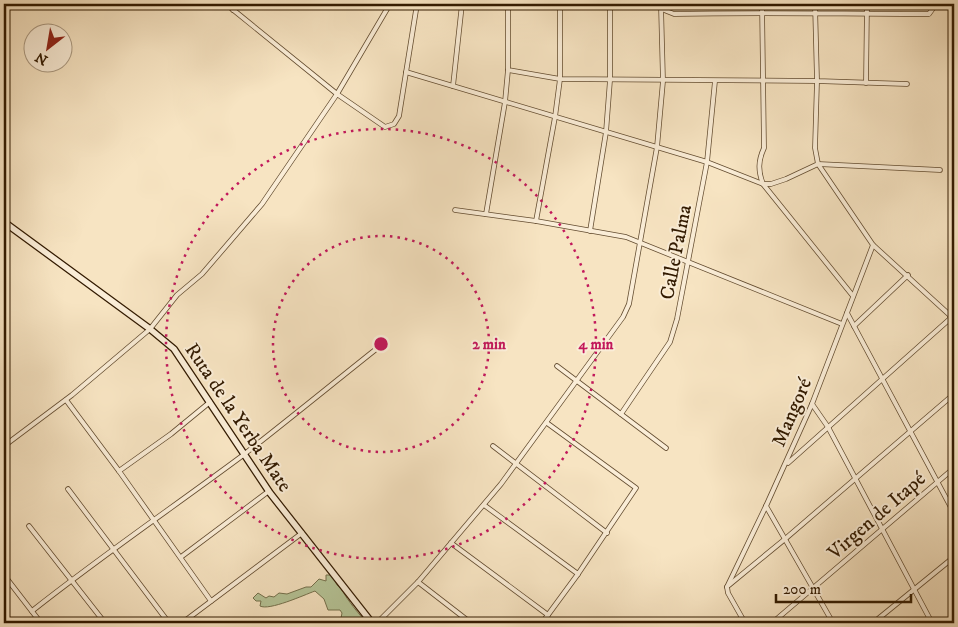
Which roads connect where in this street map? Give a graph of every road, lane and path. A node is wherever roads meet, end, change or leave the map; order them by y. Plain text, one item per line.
1 (226, 4) edge
2 (241, 4) edge
3 (390, 4) edge
4 (418, 4) edge
5 (462, 4) edge
6 (508, 4) edge
7 (560, 4) edge
8 (610, 4) edge
9 (762, 4) edge
10 (815, 4) edge
11 (867, 4) edge
12 (934, 4) edge
13 (661, 5) edge
14 (233, 10) junction
15 (762, 12) junction
16 (867, 14) junction
17 (815, 15) junction
18 (508, 70) junction
19 (406, 72) junction
20 (560, 79) junction
21 (610, 80) junction
22 (664, 80) junction
23 (816, 80) junction
24 (715, 81) junction
25 (763, 81) junction
26 (866, 82) junction
27 (907, 84) dead end
28 (453, 86) junction
29 (337, 94) junction
30 (505, 102) junction
31 (555, 117) junction
32 (606, 132) junction
33 (657, 147) junction
34 (707, 162) junction
35 (818, 164) junction
36 (940, 170) dead end
37 (763, 184) junction
38 (455, 210) dead end
39 (486, 214) junction
40 (536, 221) junction
41 (4, 222) edge
42 (590, 231) junction
43 (640, 243) junction
44 (873, 245) junction
45 (688, 263) junction
46 (908, 275) junction
47 (853, 296) junction
48 (846, 312) junction
49 (953, 318) edge
50 (842, 324) junction
51 (854, 326) junction
52 (150, 329) junction
53 (375, 350) dead end
54 (557, 366) dead end
55 (883, 379) junction
56 (578, 381) junction
57 (954, 394) edge
58 (66, 400) junction
59 (210, 402) junction
60 (812, 404) junction
61 (620, 414) junction
62 (547, 424) junction
63 (828, 427) junction
64 (910, 430) junction
65 (4, 446) edge
66 (493, 446) dead end
67 (666, 448) dead end
68 (244, 454) junction
69 (517, 464) junction
70 (785, 465) junction
71 (954, 468) edge
72 (119, 471) junction
73 (855, 478) junction
74 (938, 482) junction
75 (68, 489) dead end
76 (269, 491) junction
77 (484, 505) junction
78 (766, 506) junction
79 (954, 513) edge
80 (154, 521) junction
81 (30, 526) dead end
82 (884, 530) junction
83 (302, 533) junction
84 (607, 533) junction
85 (785, 540) junction
86 (451, 543) junction
87 (113, 548) junction
88 (181, 557) junction
89 (954, 557) edge
90 (578, 574) junction
91 (4, 575) edge
92 (72, 579) junction
93 (418, 582) junction
94 (727, 587) junction
95 (813, 589) junction
96 (914, 589) junction
97 (211, 601) junction
98 (32, 611) junction
99 (548, 615) junction
100 (467, 622) edge
101 (41, 623) edge
102 (105, 623) edge
103 (169, 623) edge
104 (182, 623) edge
105 (372, 623) edge
106 (377, 623) edge
107 (542, 623) edge
108 (745, 623) edge
109 (772, 623) edge
110 (833, 623) edge
111 (873, 623) edge
112 (932, 623) edge

1 - 14 street
2 - 14 street
3 - 29 street
4 - 19 street
5 - 28 street
6 - 18 street
7 - 20 street
8 - 21 street
9 - 15 street
10 - 17 street
11 - 16 street
12 - 16 street
13 - 15 street
13 - 22 street
14 - 29 street
15 - 17 street
15 - 25 street
16 - 17 street
16 - 26 street
17 - 23 street
18 - 20 street
18 - 30 street
19 - 28 street
19 - 29 street
20 - 21 street
20 - 31 street
21 - 22 street
21 - 32 street
22 - 24 street
22 - 33 street
23 - 25 street
23 - 26 street
23 - 35 street
24 - 25 street
24 - 34 street, Calle Palma
25 - 37 street
26 - 27 street
28 - 30 street
29 - 52 street
30 - 31 street
30 - 39 street
31 - 32 street
31 - 40 street
32 - 33 street
32 - 42 street
33 - 34 street
33 - 43 street
34 - 37 street
34 - 45 street, Calle Palma
35 - 36 street
35 - 37 street
35 - 44 street
37 - 47 street
38 - 39 street
39 - 40 street
40 - 42 street
41 - 52 main road, Ruta de la Yerba Mate
42 - 43 street
43 - 45 street
43 - 56 street
44 - 46 street
44 - 47 street, Mangoré
45 - 50 street
45 - 61 street, Calle Palma
46 - 49 street
46 - 51 street
47 - 48 street, Mangoré
48 - 50 street, Mangoré
48 - 51 street
49 - 55 street
50 - 60 street, Mangoré
51 - 55 street
52 - 58 street
52 - 59 main road, Ruta de la Yerba Mate
53 - 68 street
54 - 56 street
55 - 63 street
55 - 64 street
56 - 61 street
56 - 62 street
57 - 64 street
58 - 65 street
58 - 72 street
59 - 68 main road, Ruta de la Yerba Mate
59 - 72 street
60 - 63 street
60 - 70 street, Mangoré
61 - 67 street
62 - 69 street
62 - 84 street
63 - 70 street
63 - 73 street
64 - 73 street
64 - 74 street
66 - 69 street
68 - 76 main road, Ruta de la Yerba Mate
68 - 80 street
69 - 77 street
69 - 84 street
70 - 78 street, Mangoré
71 - 74 street, Virgen de Itapé
72 - 80 street
73 - 82 street
73 - 85 street
74 - 79 street
74 - 82 street, Virgen de Itapé
75 - 87 street
76 - 83 main road, Ruta de la Yerba Mate
76 - 88 street
77 - 86 street
77 - 90 street
78 - 85 street
78 - 94 street, Mangoré
80 - 87 street
80 - 88 street
81 - 92 street
82 - 95 street, Virgen de Itapé
82 - 96 street
83 - 97 street
83 - 105 main road, Ruta de la Yerba Mate
84 - 90 street
85 - 94 street
85 - 95 street
86 - 93 street
86 - 99 street
87 - 92 street
87 - 103 street
88 - 97 street
89 - 96 street
90 - 99 street
91 - 98 street
92 - 98 street
92 - 102 street
93 - 100 street
93 - 106 street
94 - 108 street
95 - 109 street, Virgen de Itapé
95 - 110 street
96 - 111 street
96 - 112 street
97 - 104 street
98 - 101 street
99 - 107 street

